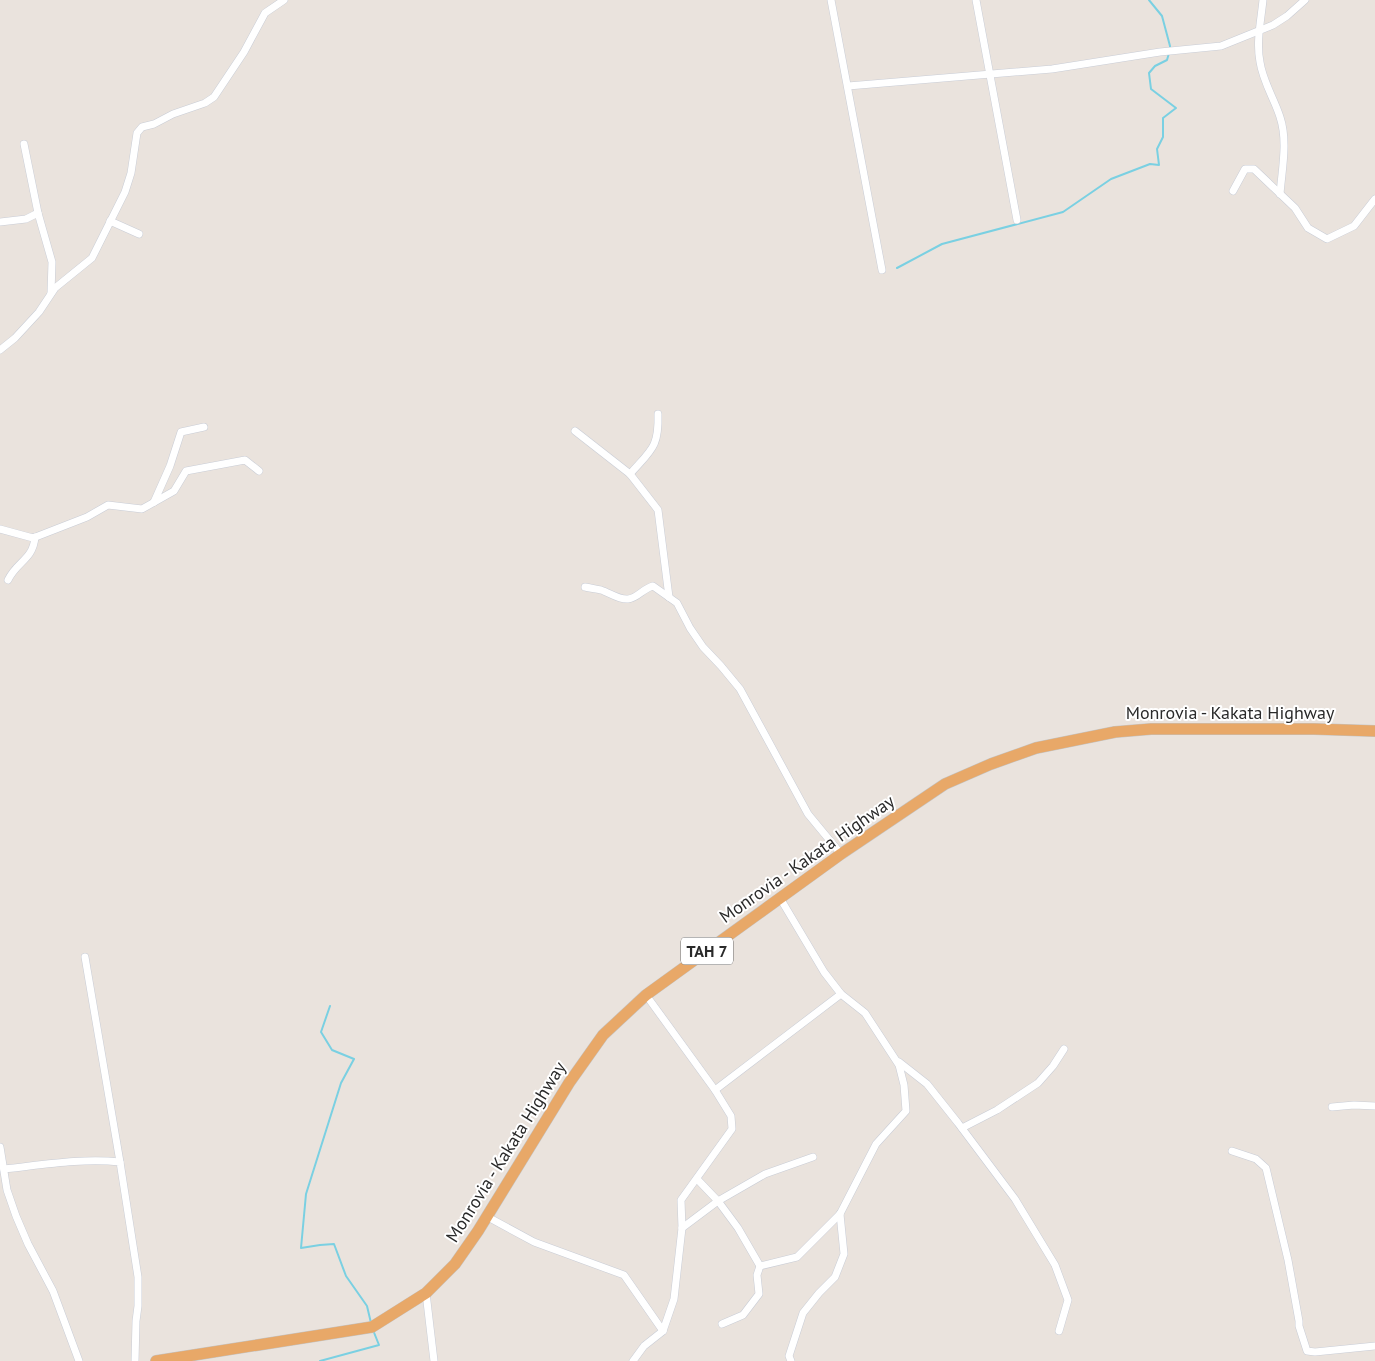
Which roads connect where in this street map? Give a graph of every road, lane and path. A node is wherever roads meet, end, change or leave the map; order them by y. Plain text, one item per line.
1 (284, 0) edge
2 (831, 0) edge
3 (976, 0) edge
4 (1263, 0) edge
5 (1305, 0) edge
6 (1260, 31) junction
7 (989, 76) junction
8 (848, 86) junction
9 (24, 144) dead end
10 (1233, 191) dead end
11 (1280, 194) junction
12 (1375, 199) edge
13 (38, 213) junction
14 (1017, 220) dead end
15 (110, 221) junction
16 (0, 222) edge
17 (140, 234) dead end
18 (882, 270) dead end
19 (52, 293) junction
20 (0, 350) edge
21 (658, 414) dead end
22 (204, 427) dead end
23 (575, 431) dead end
24 (259, 471) dead end
25 (630, 474) junction
26 (154, 502) junction
27 (0, 529) edge
28 (35, 537) junction
29 (8, 580) dead end
30 (585, 587) dead end
31 (669, 597) junction
32 (1375, 731) edge
33 (841, 854) junction
34 (780, 898) junction
35 (85, 957) dead end
36 (841, 994) junction
37 (646, 995) junction
38 (1064, 1049) dead end
39 (899, 1062) dead end
40 (715, 1090) junction
41 (1375, 1106) edge
42 (1332, 1107) dead end
43 (962, 1128) junction
44 (0, 1147) edge
45 (1232, 1151) dead end
46 (813, 1157) dead end
47 (120, 1162) junction
48 (4, 1169) junction
49 (697, 1179) junction
50 (718, 1200) junction
51 (840, 1214) junction
52 (486, 1216) junction
53 (682, 1228) junction
54 (760, 1266) junction
55 (426, 1293) junction
56 (722, 1324) dead end
57 (663, 1331) junction
58 (1059, 1331) dead end
59 (1375, 1346) edge
60 (79, 1361) edge
61 (135, 1361) edge
62 (156, 1361) edge
63 (434, 1361) edge
64 (633, 1361) edge
65 (791, 1361) edge

1 - 15 street
2 - 8 street
3 - 7 street
4 - 6 street
5 - 6 street
6 - 7 street
6 - 11 street
7 - 8 street
7 - 14 street
8 - 18 street
9 - 13 street
10 - 11 street
11 - 12 street
13 - 16 street
13 - 19 street
15 - 17 street
15 - 19 street
19 - 20 street
21 - 25 street
22 - 26 street
23 - 25 street
24 - 26 street
25 - 31 street
26 - 28 street
27 - 28 street
28 - 29 street
30 - 31 street
31 - 33 street
32 - 33 highway, Monrovia - Kakata Highway / TAH 7
33 - 34 highway, Monrovia - Kakata Highway / TAH 7
34 - 36 street
34 - 37 highway, Monrovia - Kakata Highway / TAH 7
35 - 47 street
36 - 40 street
36 - 51 street
37 - 40 street
37 - 52 highway, Monrovia - Kakata Highway / TAH 7
38 - 43 street
39 - 43 street
40 - 49 street
41 - 42 street
43 - 58 street
44 - 48 street
45 - 59 street
46 - 50 street
47 - 48 street
47 - 61 street
48 - 60 street
49 - 50 street
49 - 53 street
50 - 53 street
50 - 54 street
51 - 54 street
51 - 65 street
52 - 55 highway, Monrovia - Kakata Highway / TAH 7
52 - 57 street
53 - 57 street
54 - 56 street
55 - 62 highway, Monrovia - Kakata Highway / TAH 7
55 - 63 street
57 - 64 street

